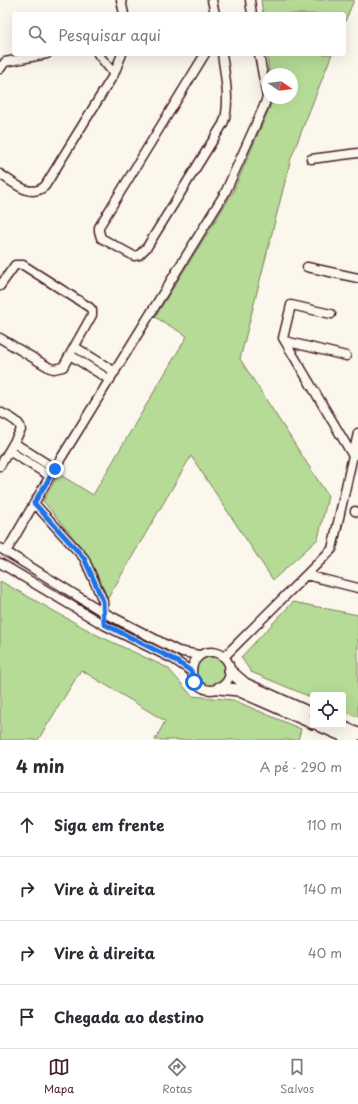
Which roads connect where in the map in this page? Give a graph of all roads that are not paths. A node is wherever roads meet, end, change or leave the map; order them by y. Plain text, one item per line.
1 (121, 0) edge
2 (212, 0) edge
3 (250, 0) edge
4 (124, 12) edge
5 (215, 12) edge
6 (252, 12) edge
7 (36, 56) edge
8 (100, 56) edge
9 (121, 56) edge
10 (204, 56) edge
11 (222, 56) edge
12 (259, 56) edge
13 (0, 69) edge
14 (114, 74) junction
15 (358, 153) edge
16 (311, 159) dead end
17 (0, 174) edge
18 (307, 267) dead end
19 (358, 278) edge
20 (0, 286) edge
21 (331, 314) dead end
22 (0, 338) edge
23 (285, 341) junction
24 (75, 347) junction
25 (70, 355) junction
26 (346, 356) dead end
27 (115, 372) junction
28 (110, 380) junction
29 (0, 412) edge
30 (358, 433) edge
31 (14, 443) junction
32 (9, 451) junction
33 (353, 456) junction
34 (0, 466) edge
35 (55, 469) junction
36 (50, 476) junction
37 (34, 503) junction
38 (3, 550) edge
39 (0, 563) edge
40 (306, 575) junction
41 (358, 588) edge
42 (103, 612) junction
43 (104, 624) junction
44 (199, 655) junction
45 (224, 657) junction
46 (191, 671) junction
47 (230, 671) junction
48 (220, 688) junction
49 (310, 713) edge
50 (310, 721) edge
51 (326, 728) edge
52 (344, 728) edge
53 (358, 734) edge
54 (353, 740) edge

1 - 4 street
2 - 5 street
3 - 6 street
7 - 13 street
8 - 14 street
9 - 14 street
10 - 11 street
12 - 27 street
14 - 17 street
15 - 16 street
18 - 19 street
20 - 24 street
21 - 23 street
22 - 25 street
23 - 26 street
23 - 33 street
24 - 25 street
24 - 27 street
25 - 28 street
27 - 28 street
28 - 35 street
29 - 31 street
30 - 33 street
31 - 32 street
31 - 35 street
32 - 34 street
32 - 36 street
33 - 40 street
35 - 36 street
36 - 37 street
37 - 38 street
37 - 42 street
38 - 42 street
39 - 43 street
40 - 41 street
40 - 45 street
42 - 43 street
42 - 44 street
43 - 46 street
44 - 45 street
44 - 46 street
45 - 47 street
46 - 48 street
47 - 48 street
47 - 49 street
48 - 50 street
51 - 54 street
52 - 53 street

